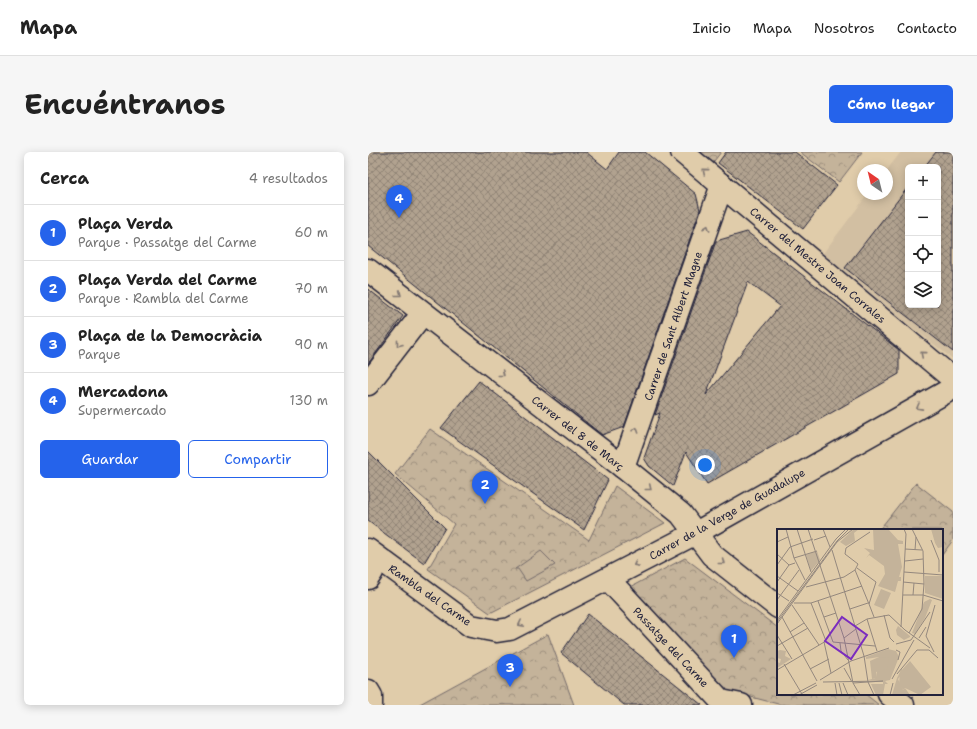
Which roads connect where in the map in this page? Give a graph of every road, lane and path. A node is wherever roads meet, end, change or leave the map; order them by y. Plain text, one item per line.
1 (682, 152) edge
2 (722, 185) junction
3 (368, 270) edge
4 (423, 313) junction
5 (953, 379) edge
6 (368, 384) edge
7 (953, 388) edge
8 (623, 467) junction
9 (696, 533) junction
10 (368, 550) edge
11 (608, 579) junction
12 (777, 605) edge
13 (497, 631) joint
14 (890, 695) edge
15 (741, 705) edge
16 (903, 705) edge

2 -> 1 street, Carrer del Mestre Joan Corrales
5 -> 2 street, Carrer del Mestre Joan Corrales
8 -> 2 street, Carrer de Sant Albert Magne
3 -> 4 street, Carrer del 8 de Març
4 -> 6 street
4 -> 8 street, Carrer del 8 de Març
7 -> 9 street, Carrer de la Verge de Guadalupe
8 -> 9 street, Carrer del 8 de Març
9 -> 11 street, Carrer de la Verge de Guadalupe
9 -> 12 street, Carrer del 8 de Març
10 - 13 street, Rambla del Carme
11 -> 13 street, Carrer de la Verge de Guadalupe
11 - 15 street, Passatge del Carme
14 - 16 street

